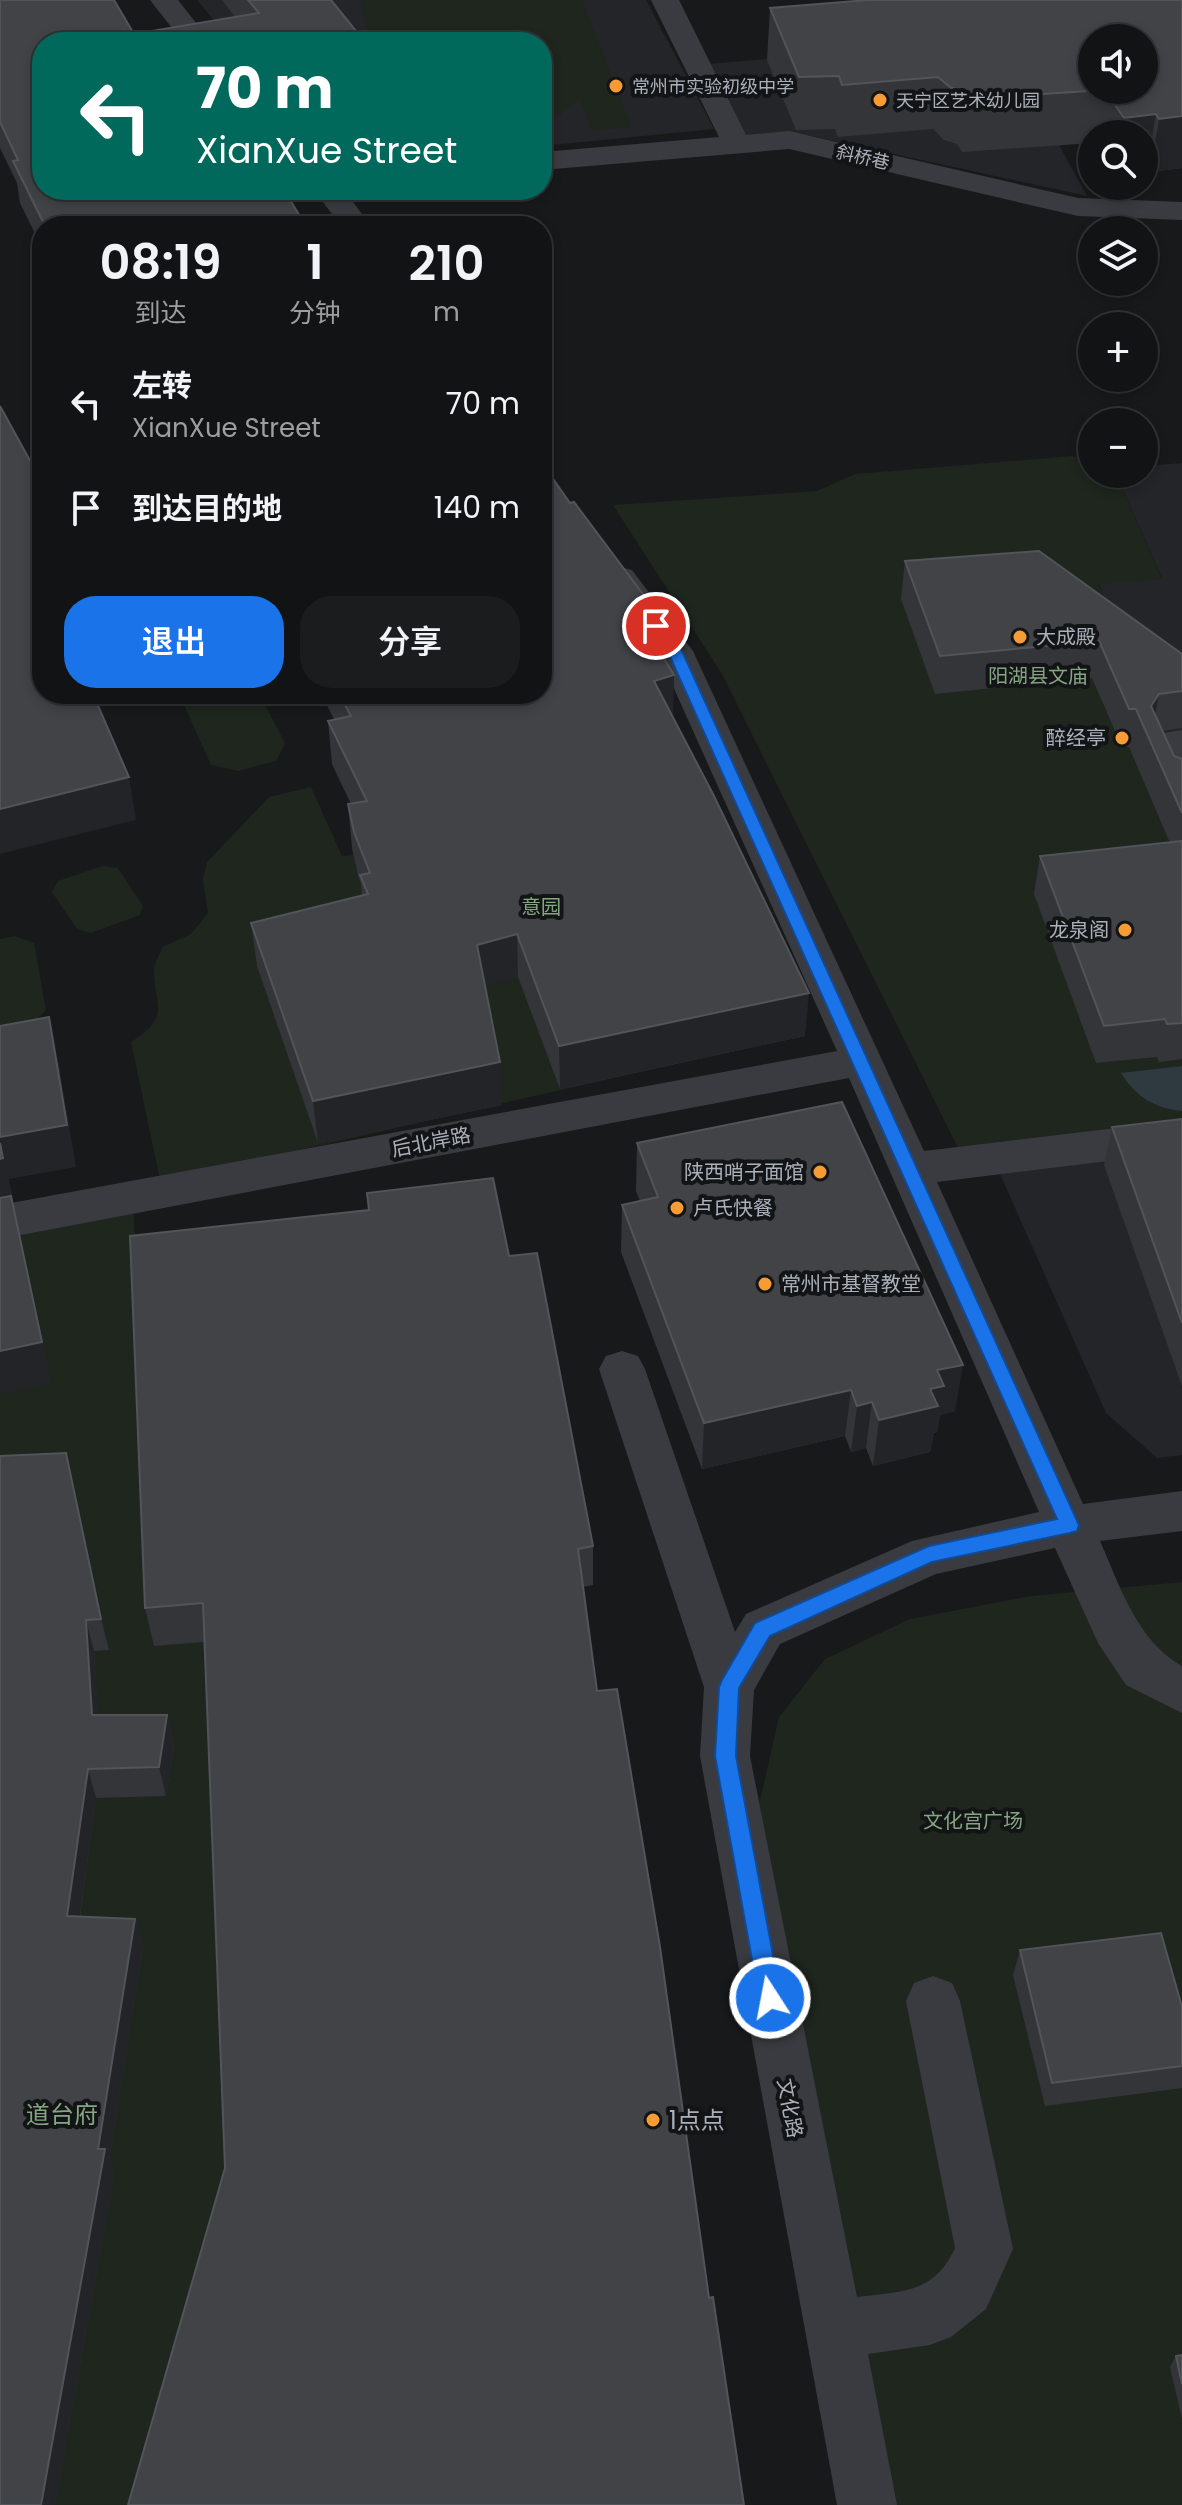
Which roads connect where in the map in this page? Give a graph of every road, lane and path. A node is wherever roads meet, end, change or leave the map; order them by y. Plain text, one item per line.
1 (164, 0) edge
2 (665, 0) edge
3 (189, 32) edge
4 (737, 145) junction
5 (552, 160) edge
6 (1182, 211) edge
7 (599, 550) edge
8 (1182, 742) edge
9 (1182, 784) edge
10 (862, 1061) junction
11 (1182, 1136) edge
12 (910, 1169) junction
13 (0, 1222) edge
14 (622, 1369) dead end
15 (1182, 1511) edge
16 (1070, 1525) junction
17 (729, 1687) junction
18 (1182, 1691) edge
19 (933, 2001) dead end
20 (832, 2330) junction
21 (867, 2505) edge

1 - 3 street
2 - 4 street
4 - 5 street, 斜桥巷
4 - 6 street, 斜桥巷
7 - 10 street
8 - 9 street
10 - 12 street
10 - 13 street, 后北岸路
11 - 12 street
12 - 16 street
14 - 17 street
15 - 16 street, 文化路
16 - 17 street, 文化路
16 - 18 street
17 - 20 street, 文化路
19 - 20 street
20 - 21 street, 文化路

